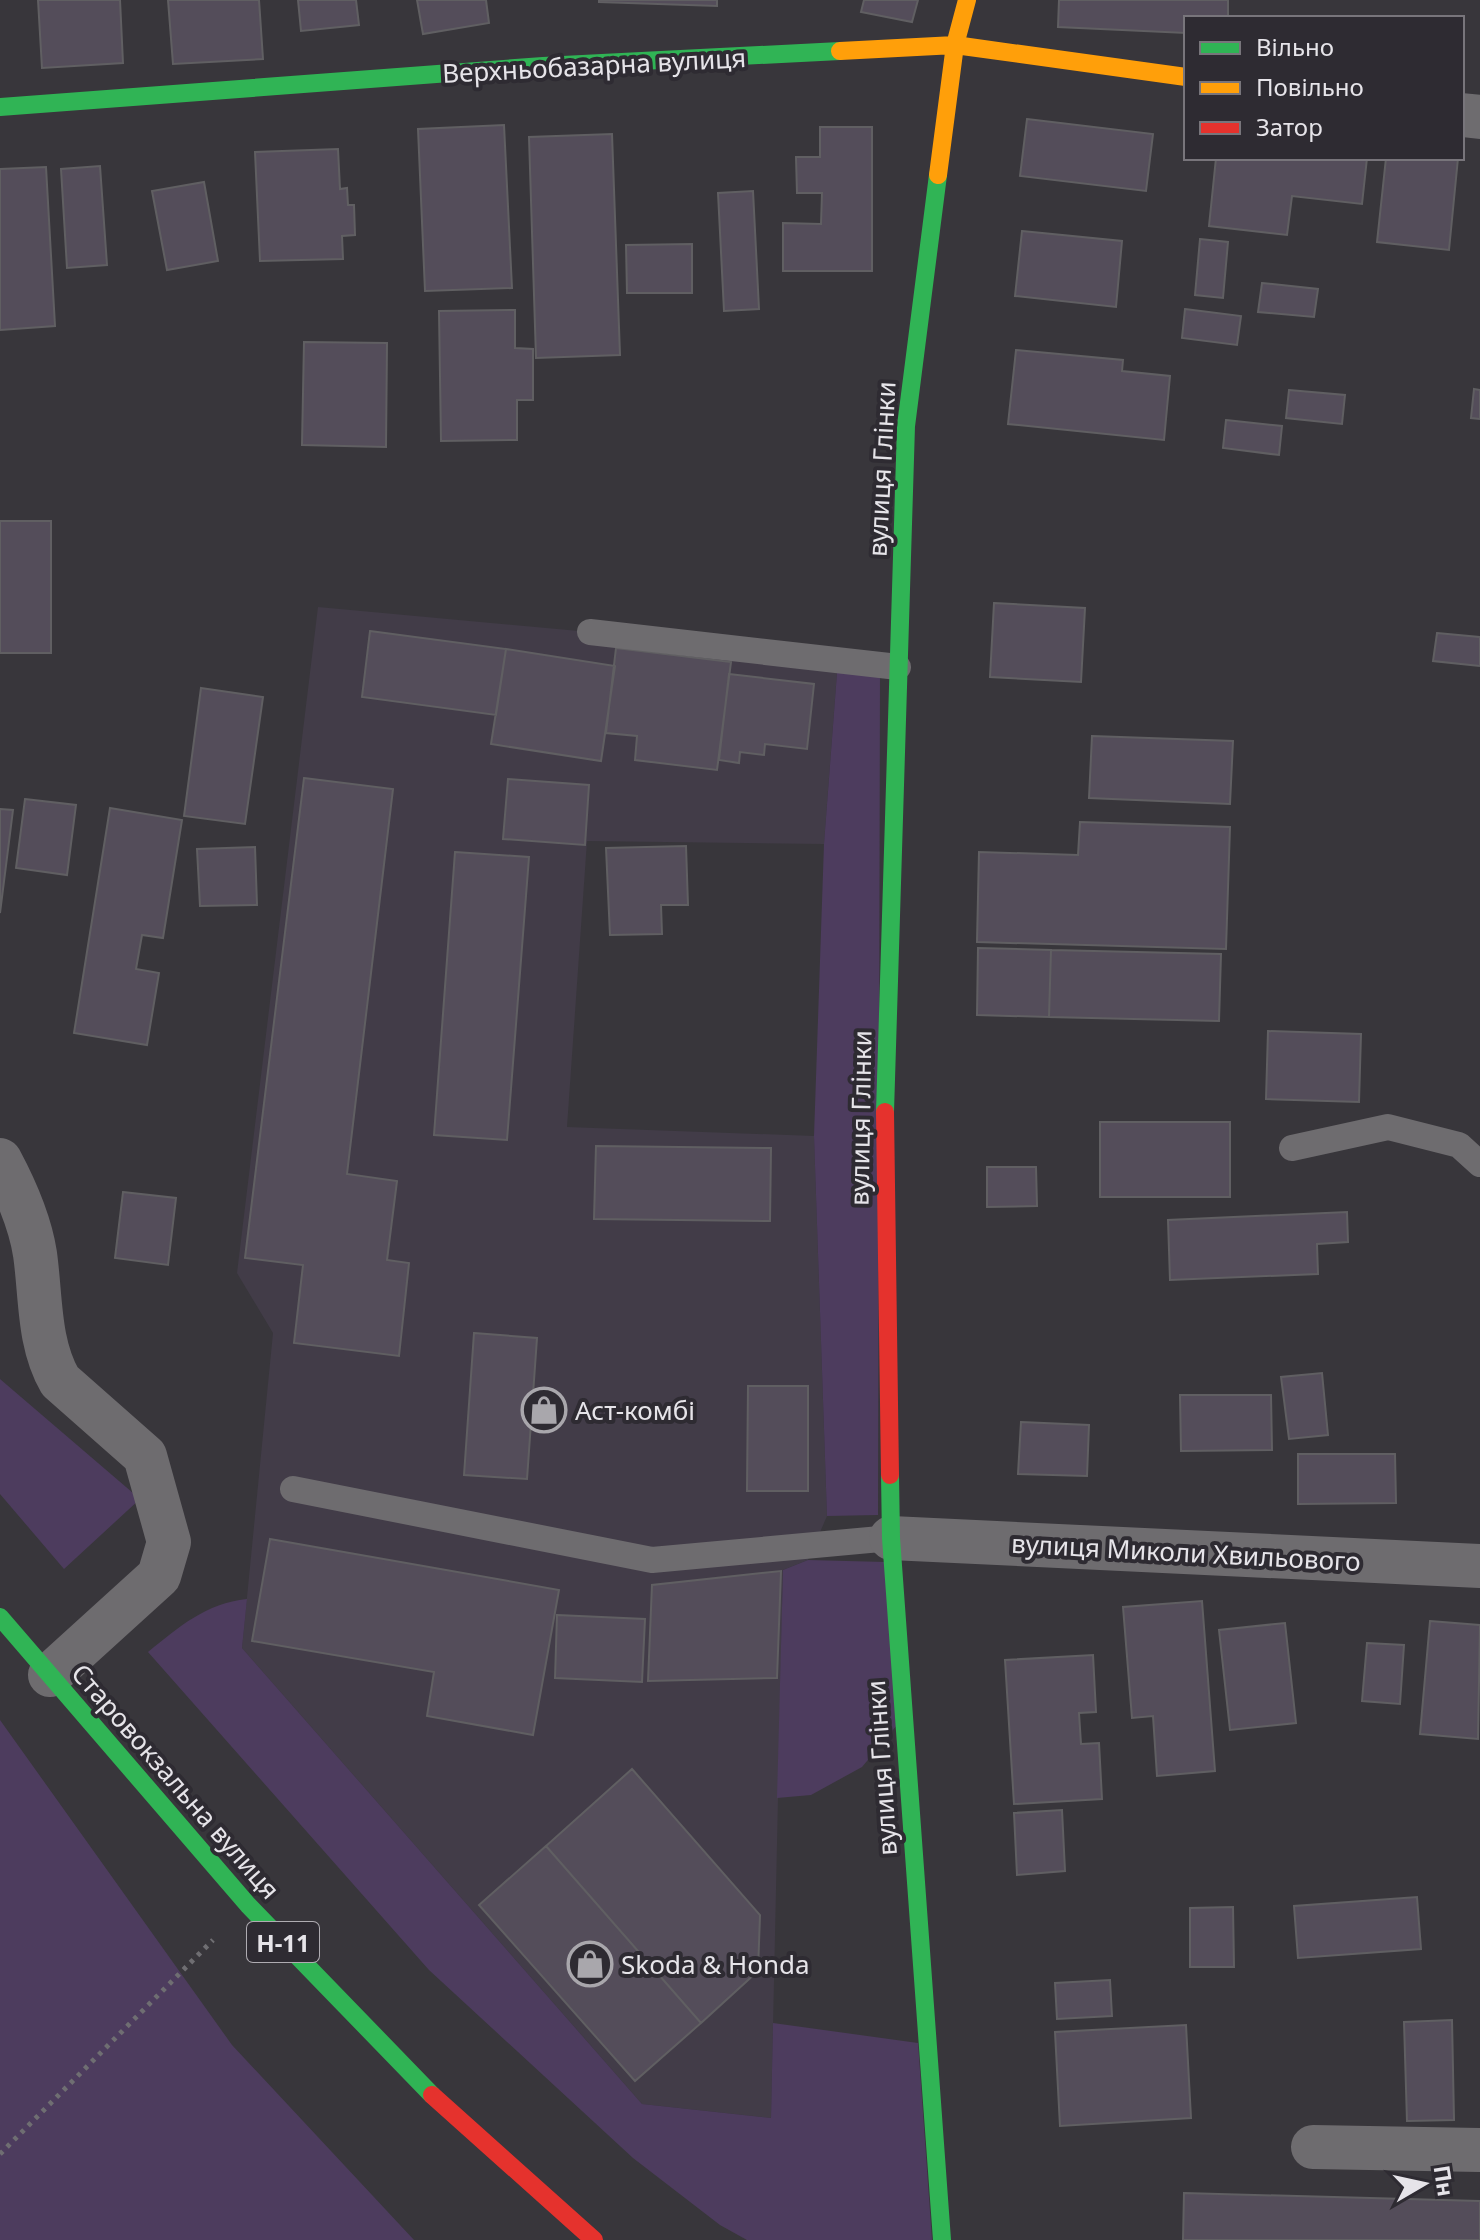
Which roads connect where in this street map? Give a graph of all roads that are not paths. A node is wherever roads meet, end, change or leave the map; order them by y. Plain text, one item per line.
1 (967, 0) edge
2 (955, 45) junction
3 (1184, 77) edge
4 (0, 107) edge
5 (590, 632) dead end
6 (898, 667) junction
7 (1292, 1148) dead end
8 (0, 1160) edge
9 (1480, 1164) edge
10 (293, 1489) dead end
11 (891, 1538) junction
12 (1480, 1566) edge
13 (0, 1617) edge
14 (50, 1675) junction
15 (1313, 2147) dead end
16 (1480, 2150) edge
17 (594, 2240) edge
18 (942, 2240) edge

1 - 2 street, вулиця Глінки
2 - 3 street, Верхньобазарна вулиця
2 - 4 street, Верхньобазарна вулиця
2 - 6 street, вулиця Глінки
5 - 6 lane
6 - 11 street, вулиця Глінки
7 - 9 lane
8 - 14 street
10 - 11 lane
11 - 12 street, вулиця Миколи Хвильового
11 - 18 street, вулиця Глінки
13 - 14 street, Старовокзальна вулиця / Н-11
14 - 17 street, Старовокзальна вулиця / Н-11
15 - 16 street

